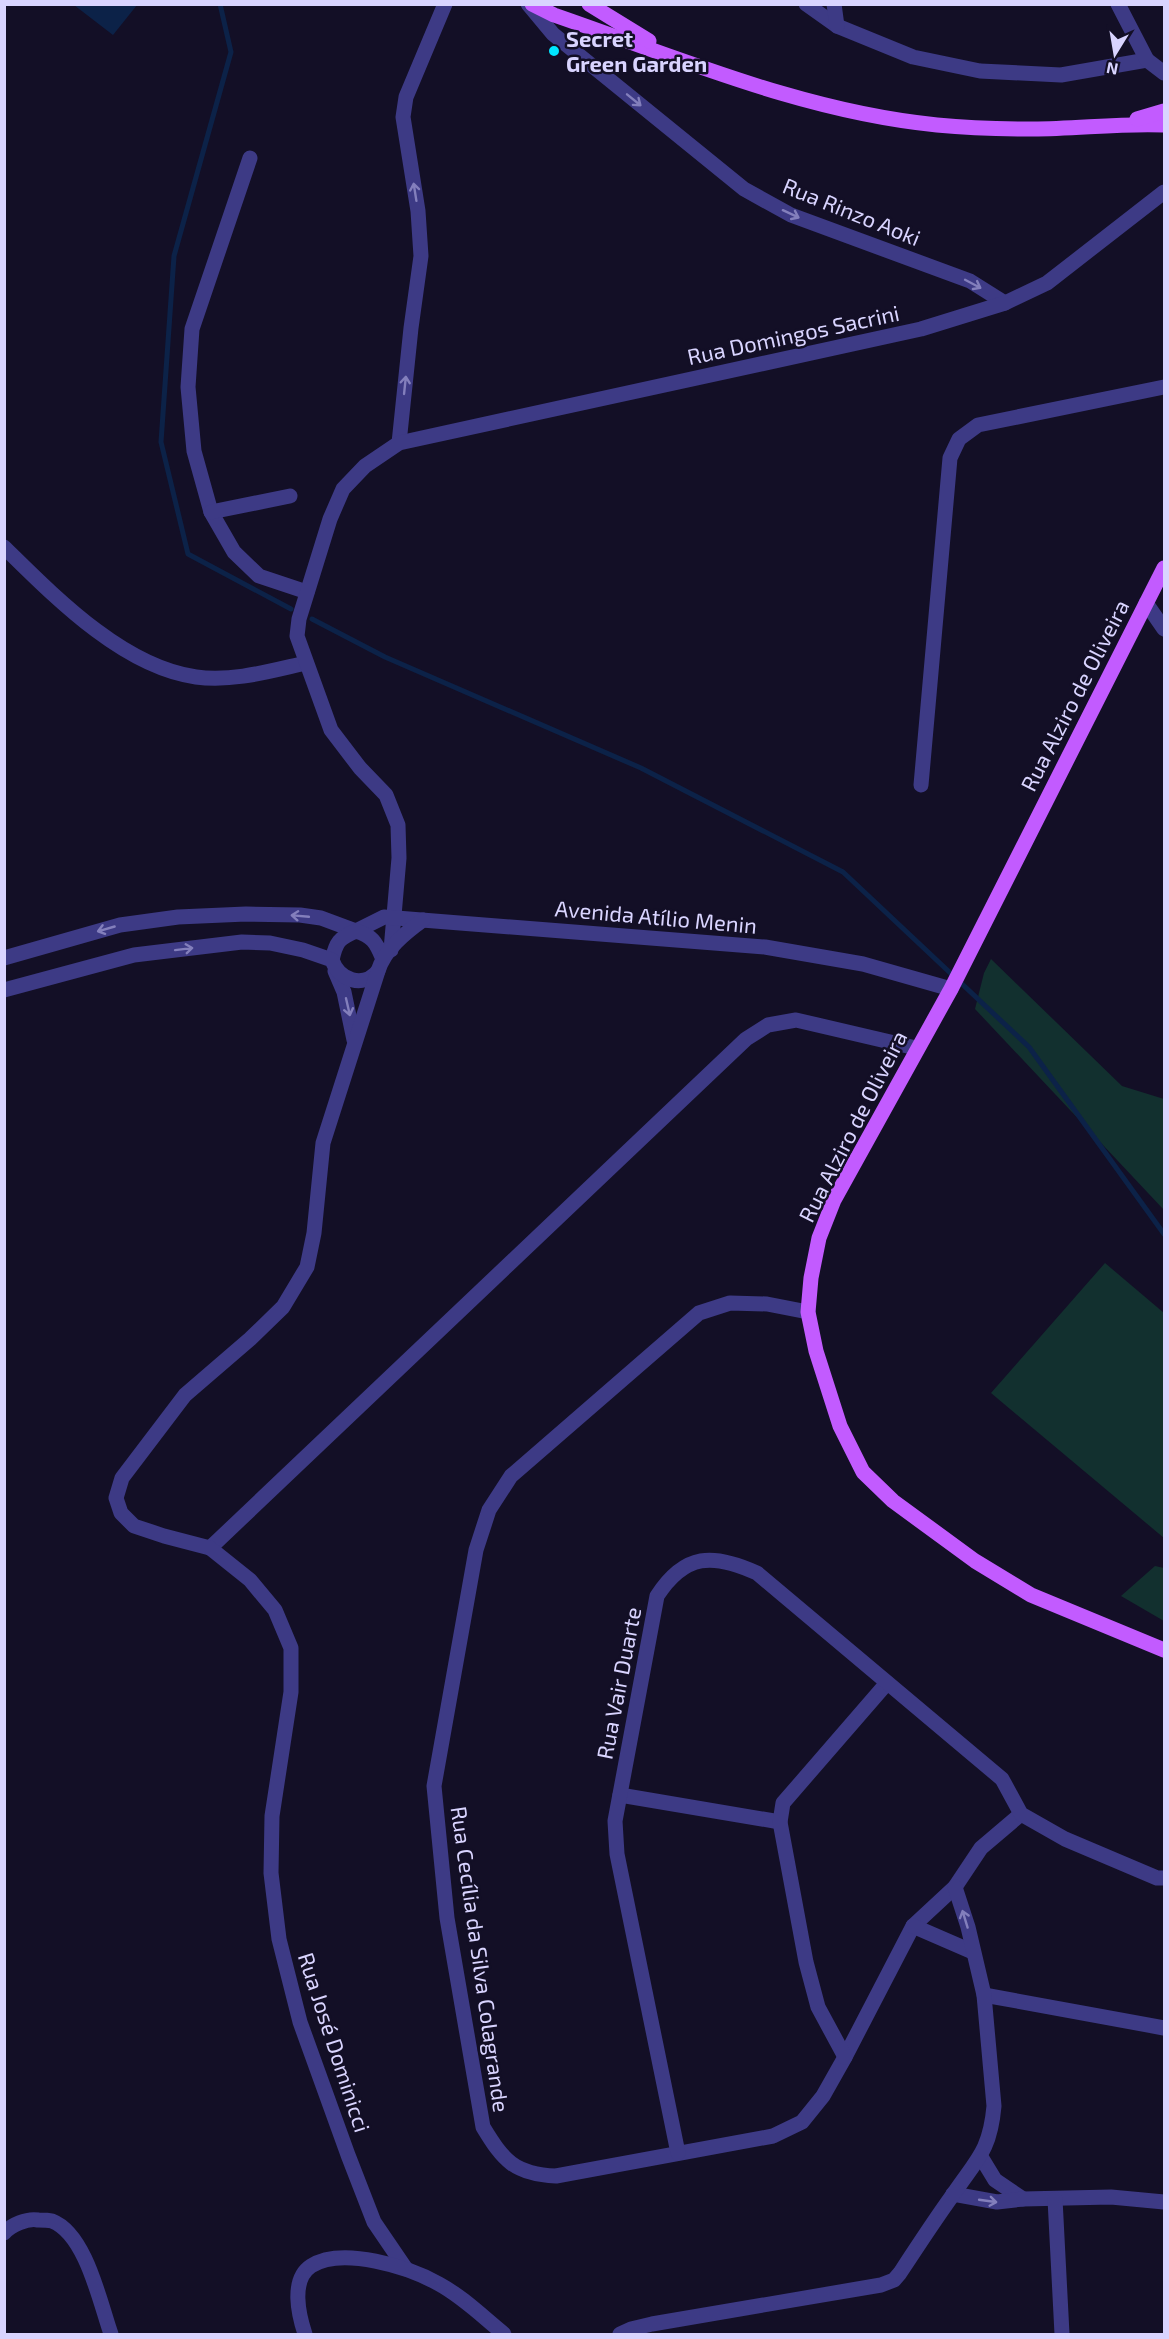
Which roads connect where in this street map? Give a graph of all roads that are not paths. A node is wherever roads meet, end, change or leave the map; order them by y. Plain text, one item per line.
1 (445, 4) edge
2 (530, 4) edge
3 (589, 4) edge
4 (806, 4) edge
5 (834, 4) edge
6 (1118, 4) edge
7 (837, 26) junction
8 (672, 56) junction
9 (1147, 60) junction
10 (1164, 73) edge
11 (1164, 111) edge
12 (1126, 123) junction
13 (1164, 125) edge
14 (250, 158) dead end
15 (1164, 192) edge
16 (1005, 303) junction
17 (1164, 387) edge
18 (399, 443) junction
19 (290, 496) dead end
20 (211, 512) junction
21 (4, 547) edge
22 (1164, 568) edge
23 (307, 592) junction
24 (1146, 603) junction
25 (1164, 630) edge
26 (306, 663) junction
27 (921, 785) dead end
28 (393, 917) junction
29 (423, 920) junction
30 (356, 931) junction
31 (4, 958) edge
32 (384, 959) junction
33 (333, 965) junction
34 (951, 986) junction
35 (4, 990) edge
36 (355, 1046) junction
37 (916, 1048) junction
38 (808, 1312) junction
39 (210, 1548) junction
40 (1164, 1650) edge
41 (887, 1683) junction
42 (620, 1796) junction
43 (1021, 1814) junction
44 (780, 1822) junction
45 (1164, 1878) edge
46 (955, 1887) junction
47 (913, 1926) junction
48 (973, 1953) junction
49 (984, 1995) junction
50 (1164, 2028) edge
51 (845, 2057) junction
52 (678, 2153) junction
53 (981, 2157) junction
54 (953, 2194) junction
55 (1023, 2199) junction
56 (1055, 2199) junction
57 (1164, 2202) edge
58 (4, 2233) edge
59 (406, 2270) junction
60 (111, 2334) edge
61 (305, 2334) edge
62 (504, 2334) edge
63 (620, 2334) edge
64 (1062, 2334) edge

18 -> 1 street
2 - 8 main road
2 -> 16 street, Rua Rinzo Aoki
3 - 8 main road
4 - 7 street
5 - 7 street
6 - 9 street
7 - 9 street
8 - 12 main road
9 - 10 street
11 - 12 main road
12 - 13 main road
14 - 20 street
15 - 16 street, Rua Domingos Sacrini
16 - 18 street, Rua Domingos Sacrini
17 - 27 street
18 - 23 street
19 - 20 street
20 - 23 street
21 - 26 street
22 - 24 main road, Rua Alziro de Oliveira
23 - 26 street
24 - 25 street
24 - 34 main road, Rua Alziro de Oliveira
26 - 28 street
28 - 29 street, Avenida Atílio Menin
28 - 30 street, Avenida Atílio Menin
28 - 32 street
29 - 32 street
29 - 34 street, Avenida Atílio Menin
30 -> 31 street
30 - 32 street
30 - 33 street
32 - 33 street
32 - 36 street
35 -> 33 street
33 -> 36 street
34 - 37 main road, Rua Alziro de Oliveira
36 - 39 street
37 - 38 main road, Rua Alziro de Oliveira
37 - 39 street
38 - 40 main road, Rua Alziro de Oliveira
38 - 52 street, Rua Cecília da Silva Colagrande
39 - 59 street, Rua José Dominicci
41 - 42 street, Rua Vair Duarte
41 - 43 street, Rua Vair Duarte
41 - 44 street
42 - 44 street
42 - 52 street, Rua Vair Duarte
43 - 45 street
43 - 46 street, Rua Cecília da Silva Colagrande
44 - 51 street
46 - 47 street, Rua Cecília da Silva Colagrande
48 -> 46 street
47 - 48 street
47 - 51 street, Rua Cecília da Silva Colagrande
48 - 49 street
49 - 50 street
49 - 53 street
51 - 52 street, Rua Cecília da Silva Colagrande
53 - 54 street
53 - 55 street
54 -> 55 street
54 - 63 street
55 - 56 street
56 - 57 street
56 - 64 street
58 - 60 street
59 - 61 street
59 - 62 street

